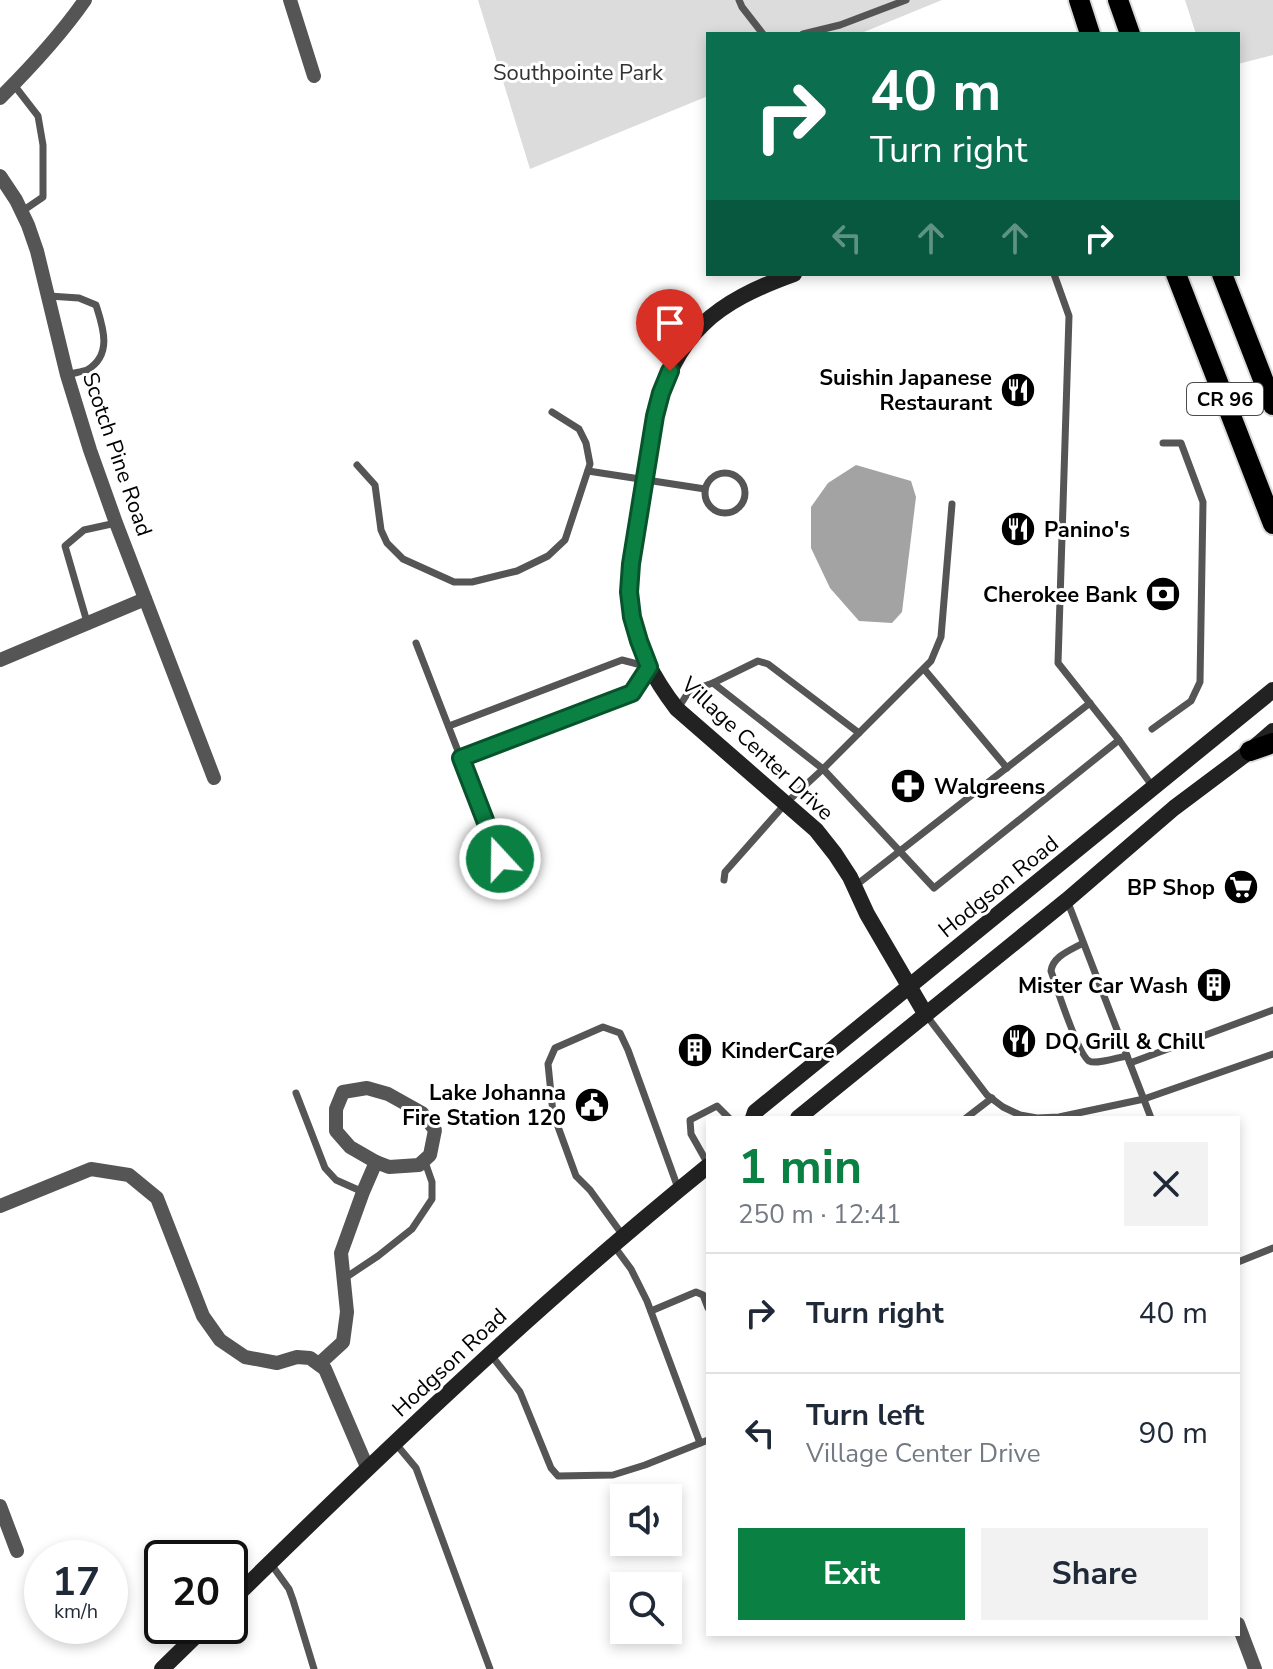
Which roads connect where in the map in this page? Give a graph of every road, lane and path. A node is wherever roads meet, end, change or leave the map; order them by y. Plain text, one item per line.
1 (85, 0) edge
2 (290, 0) edge
3 (739, 0) edge
4 (906, 0) edge
5 (1079, 0) edge
6 (1118, 0) edge
7 (761, 32) edge
8 (811, 32) edge
9 (1089, 32) edge
10 (1129, 32) edge
11 (314, 76) dead end
12 (14, 85) junction
13 (0, 98) edge
14 (0, 176) edge
15 (21, 212) junction
16 (788, 276) edge
17 (1055, 276) edge
18 (1177, 276) edge
19 (1223, 276) edge
20 (48, 296) junction
21 (67, 375) junction
22 (1273, 405) edge
23 (552, 412) dead end
24 (1163, 443) dead end
25 (357, 465) dead end
26 (588, 471) junction
27 (645, 480) junction
28 (705, 489) junction
29 (952, 504) dead end
30 (116, 523) junction
31 (1273, 524) edge
32 (145, 599) junction
33 (87, 622) junction
34 (416, 643) dead end
35 (0, 660) edge
36 (649, 667) junction
37 (924, 669) junction
38 (713, 683) junction
39 (1273, 690) edge
40 (1090, 703) junction
41 (677, 709) junction
42 (449, 726) junction
43 (1152, 729) dead end
44 (1273, 731) edge
45 (859, 733) junction
46 (1119, 740) junction
47 (1273, 743) edge
48 (1250, 751) junction
49 (461, 758) junction
50 (1007, 768) junction
51 (823, 769) junction
52 (214, 778) dead end
53 (1153, 787) junction
54 (786, 803) junction
55 (901, 852) junction
56 (500, 859) dead end
57 (724, 880) dead end
58 (854, 887) junction
59 (1067, 900) junction
60 (1083, 943) junction
61 (909, 987) junction
62 (1273, 1010) edge
63 (926, 1015) junction
64 (1273, 1054) edge
65 (1129, 1059) junction
66 (296, 1093) dead end
67 (992, 1098) junction
68 (1144, 1099) junction
69 (727, 1116) edge
70 (754, 1116) edge
71 (800, 1116) edge
72 (969, 1116) edge
73 (1026, 1116) edge
74 (1064, 1116) edge
75 (1150, 1116) edge
76 (425, 1160) junction
77 (706, 1161) edge
78 (376, 1162) junction
79 (706, 1167) edge
80 (679, 1190) junction
81 (363, 1192) junction
82 (0, 1206) edge
83 (619, 1241) junction
84 (1273, 1248) edge
85 (1240, 1261) edge
86 (345, 1278) junction
87 (706, 1303) edge
88 (651, 1311) junction
89 (490, 1353) junction
90 (319, 1364) junction
91 (704, 1441) edge
92 (394, 1442) junction
93 (367, 1467) junction
94 (0, 1506) edge
95 (17, 1551) dead end
96 (270, 1563) junction
97 (248, 1584) edge
98 (1240, 1629) edge
99 (188, 1644) edge
100 (162, 1669) edge
101 (314, 1669) edge
102 (490, 1669) edge
103 (1255, 1669) edge

1 - 12 street
2 - 11 street
3 - 7 lane
4 - 8 lane
5 - 9 main road
6 - 10 main road
12 - 13 street
12 - 15 lane
14 - 15 street, Scotch Pine Road
15 - 20 street, Scotch Pine Road
16 - 27 main road, Village Center Drive
17 - 40 lane
18 - 31 main road, CR 96
19 - 22 main road, CR 96
20 - 21 street, Scotch Pine Road
20 - 21 lane
21 - 30 street, Scotch Pine Road
23 - 26 lane
24 - 43 lane
25 - 26 lane
26 - 27 lane
27 - 28 lane
27 - 36 main road, Village Center Drive
28 - 28 lane
29 - 37 lane
30 - 32 street, Scotch Pine Road
30 - 33 lane
32 - 33 street
32 - 52 street, Scotch Pine Road
33 - 35 street
34 - 42 lane
36 - 41 main road, Village Center Drive
36 - 42 lane
36 - 49 lane
37 - 45 lane
37 - 50 lane
38 - 41 lane
38 - 45 lane
38 - 51 lane
39 - 53 main road, Hodgson Road
40 - 46 lane
40 - 50 lane
41 - 54 main road, Village Center Drive
42 - 49 lane
44 - 48 main road
45 - 51 lane
46 - 53 lane
46 - 55 lane
47 - 48 main road
48 - 59 main road
49 - 56 lane
50 - 55 lane
51 - 54 lane
51 - 55 lane
53 - 61 main road, Hodgson Road
54 - 57 lane
54 - 58 main road, Village Center Drive
55 - 58 lane
58 - 61 main road, Village Center Drive
59 - 60 lane
59 - 63 main road
60 - 65 lane
60 - 65 lane
61 - 63 main road, Village Center Drive
61 - 70 main road, Hodgson Road
62 - 65 lane
63 - 67 lane
63 - 71 main road
64 - 68 lane
65 - 68 lane
66 - 81 lane
67 - 72 lane
67 - 73 lane
68 - 74 lane
68 - 75 lane
69 - 77 lane
76 - 78 street
76 - 78 street
76 - 86 lane
78 - 81 street
79 - 80 main road, Hodgson Road
80 - 83 main road, Hodgson Road
80 - 83 lane
81 - 86 street
82 - 90 street
83 - 88 lane
83 - 89 main road, Hodgson Road
84 - 85 lane
86 - 90 street
87 - 88 lane
88 - 91 lane
89 - 91 lane
89 - 92 main road, Hodgson Road
90 - 93 street
92 - 93 main road, Hodgson Road
92 - 102 lane
93 - 96 main road, Hodgson Road
94 - 95 street
96 - 97 main road, Hodgson Road
96 - 101 lane
98 - 103 street
99 - 100 main road

